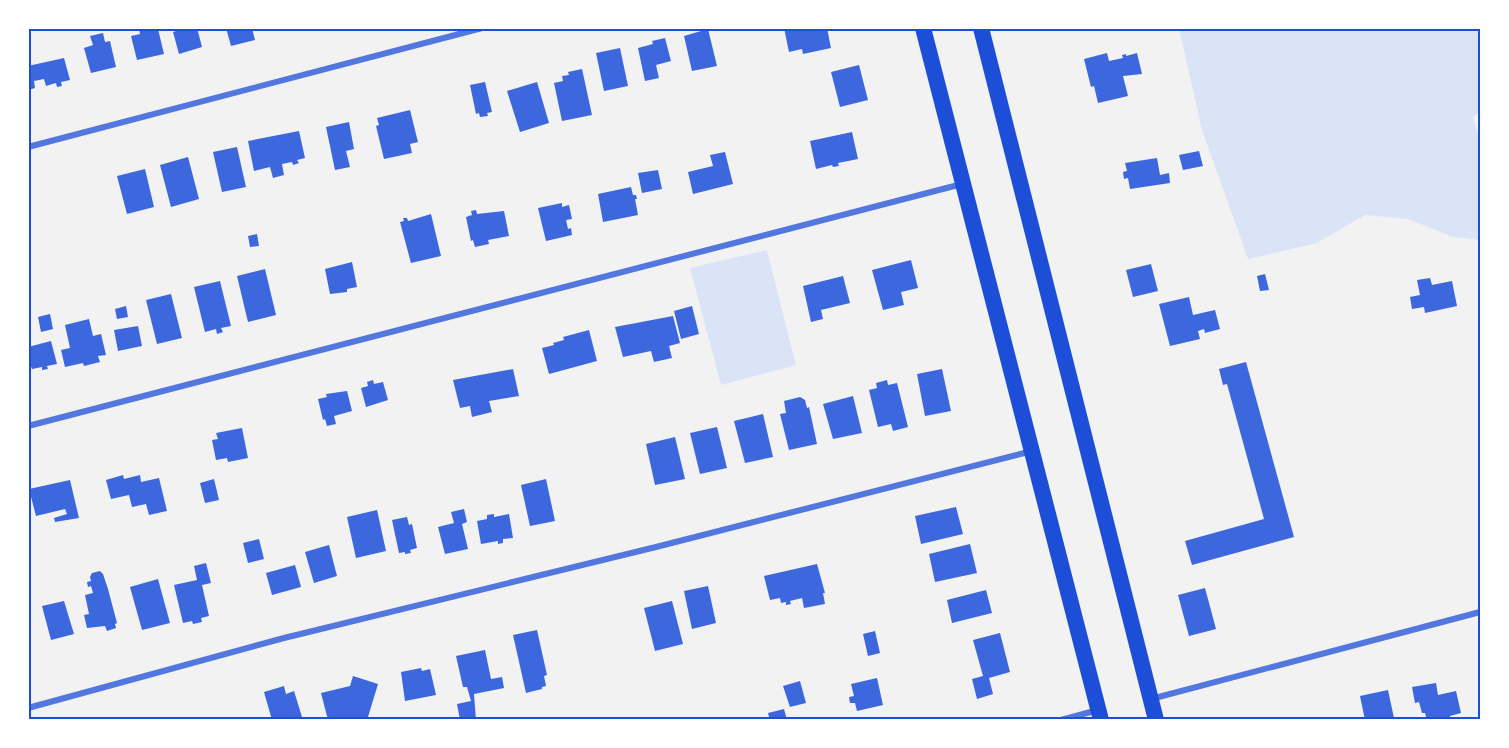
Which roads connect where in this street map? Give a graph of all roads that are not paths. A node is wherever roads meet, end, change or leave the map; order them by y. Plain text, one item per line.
1 (482, 28) edge
2 (923, 28) edge
3 (981, 28) edge
4 (28, 147) edge
5 (962, 184) junction
6 (28, 426) edge
7 (1032, 451) junction
8 (1480, 612) edge
9 (1151, 699) junction
10 (28, 708) edge
11 (1100, 715) edge
12 (1060, 720) edge
13 (1156, 720) edge

1 - 4 street
2 - 5 highway
3 - 9 highway
5 - 6 street
5 - 7 highway
7 - 10 street
7 - 11 highway
8 - 9 street
9 - 13 highway
11 - 12 street

